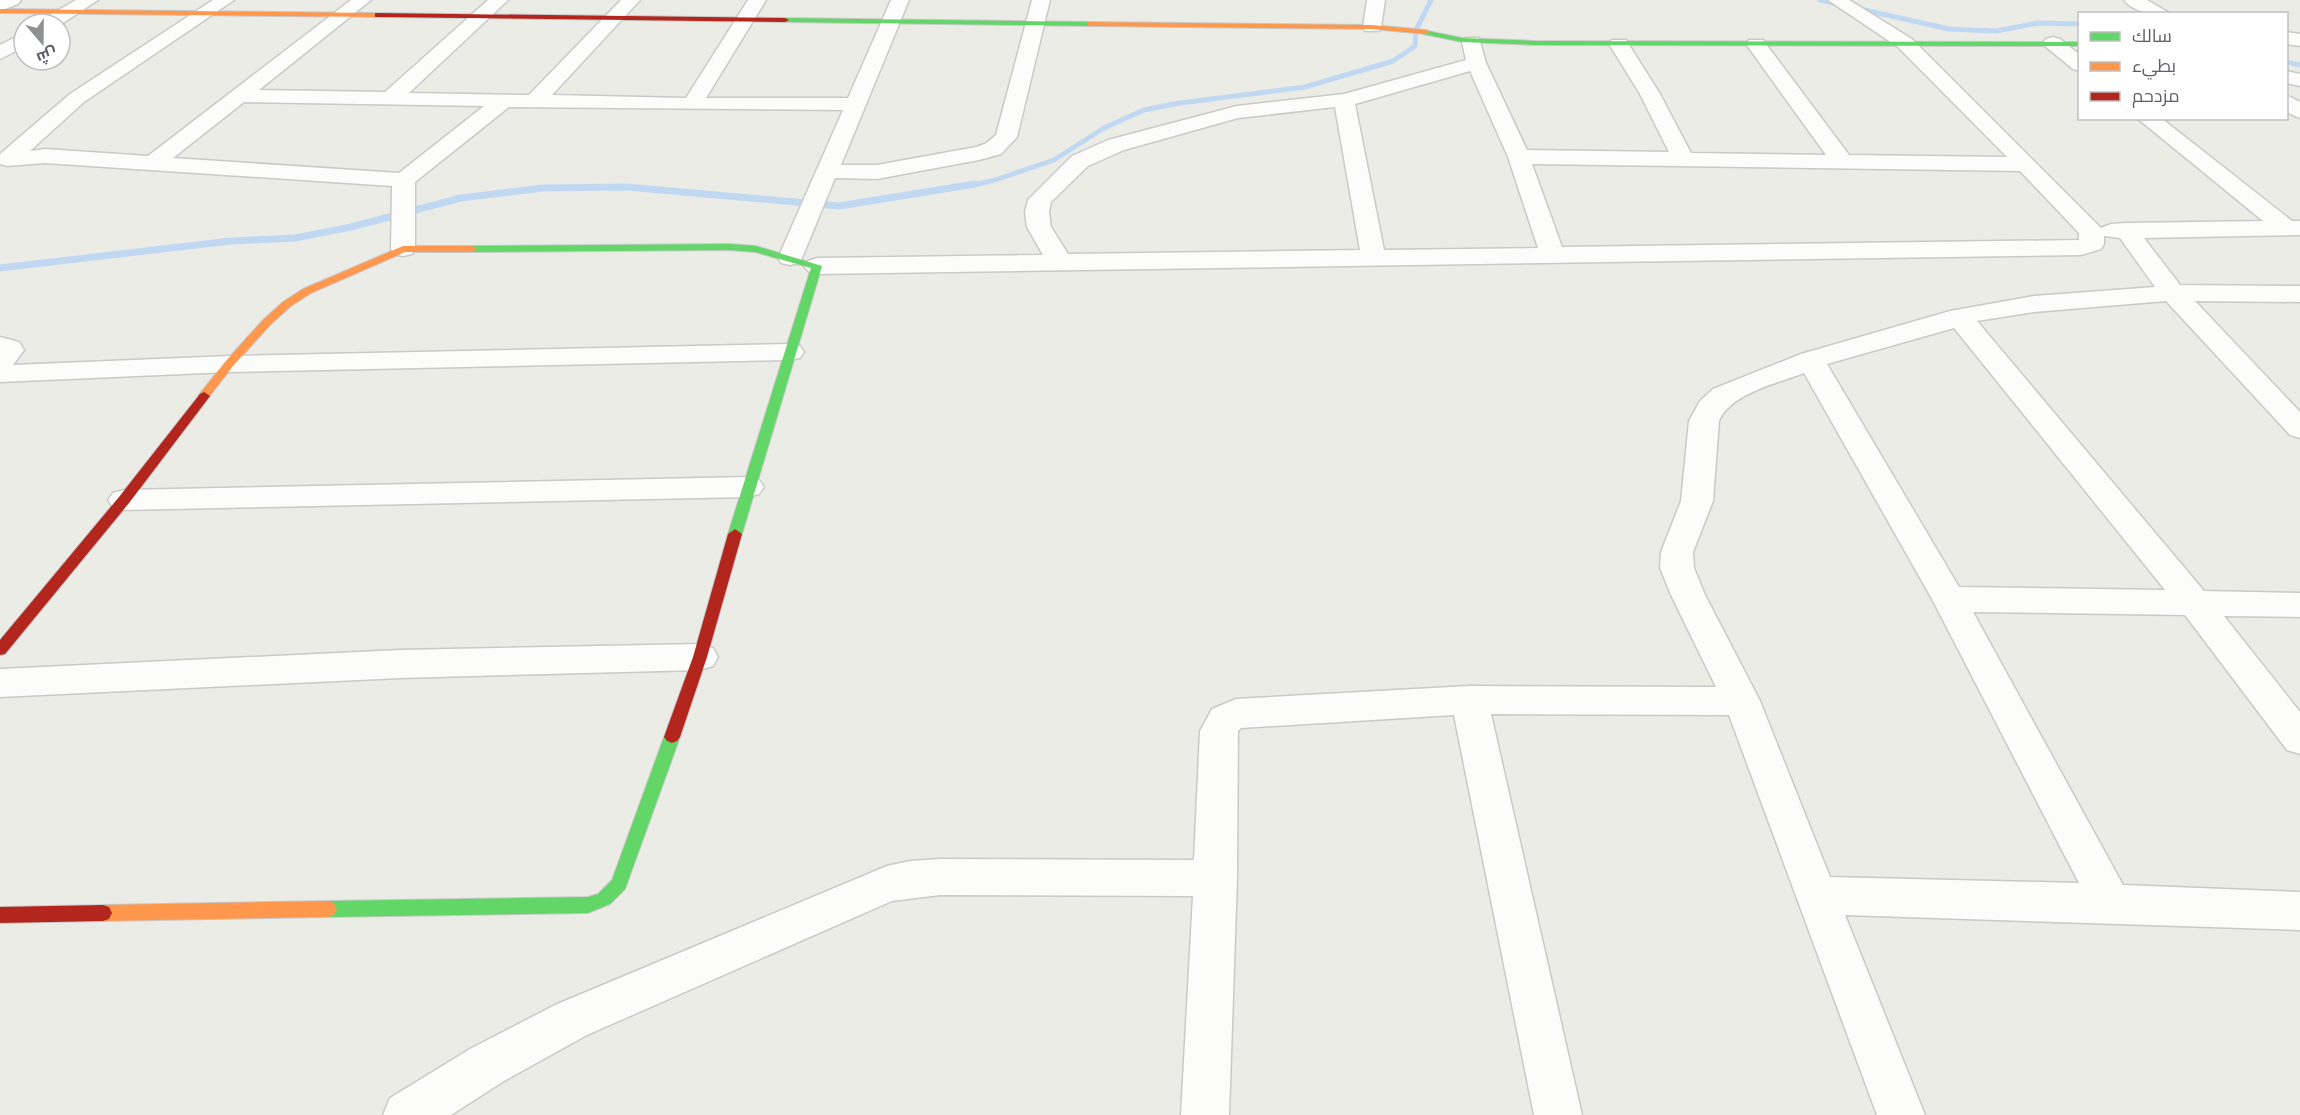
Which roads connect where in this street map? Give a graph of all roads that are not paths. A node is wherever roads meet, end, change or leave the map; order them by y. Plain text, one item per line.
1 (12, 0) edge
2 (89, 0) edge
3 (225, 0) edge
4 (362, 0) edge
5 (499, 0) edge
6 (631, 0) edge
7 (758, 0) edge
8 (900, 0) edge
9 (1041, 0) edge
10 (1376, 0) edge
11 (1837, 0) edge
12 (2133, 0) edge
13 (0, 6) edge
14 (0, 11) edge
15 (68, 12) joint
16 (72, 12) edge
17 (2158, 12) edge
18 (205, 14) junction
19 (342, 16) junction
20 (480, 17) junction
21 (615, 18) junction
22 (745, 20) junction
23 (890, 21) junction
24 (1034, 25) junction
25 (1372, 27) junction
26 (1472, 40) junction
27 (1619, 44) junction
28 (1756, 44) junction
29 (1905, 44) junction
30 (2053, 44) junction
31 (2078, 44) edge
32 (1476, 63) junction
33 (2078, 64) edge
34 (241, 96) junction
35 (390, 99) junction
36 (1344, 100) junction
37 (504, 102) junction
38 (535, 102) junction
39 (2288, 103) edge
40 (692, 104) junction
41 (855, 104) junction
42 (2300, 112) edge
43 (2150, 120) edge
44 (1519, 157) junction
45 (3, 160) edge
46 (1684, 160) junction
47 (1843, 162) junction
48 (153, 163) junction
49 (2026, 164) junction
50 (827, 171) junction
51 (404, 180) junction
52 (2292, 228) edge
53 (2126, 230) junction
54 (2091, 232) junction
55 (403, 249) junction
56 (1373, 256) junction
57 (1553, 256) junction
58 (790, 258) junction
59 (1060, 262) junction
60 (817, 266) junction
61 (2173, 292) junction
62 (2300, 294) edge
63 (1959, 317) junction
64 (0, 345) edge
65 (790, 352) junction
66 (1812, 360) junction
67 (0, 364) edge
68 (229, 364) junction
69 (0, 374) edge
70 (2300, 429) edge
71 (748, 487) junction
72 (124, 500) junction
73 (1949, 599) junction
74 (2195, 604) junction
75 (2300, 605) edge
76 (0, 650) edge
77 (700, 657) junction
78 (0, 683) edge
79 (1469, 700) junction
80 (1742, 701) junction
81 (2300, 739) edge
82 (1216, 878) junction
83 (1817, 895) junction
84 (2111, 903) junction
85 (2300, 911) edge
86 (0, 915) edge
87 (407, 1115) edge
88 (1205, 1115) edge
89 (1558, 1115) edge
90 (1900, 1115) edge

1 - 13 street
2 - 15 street
3 - 18 street
4 - 19 street
5 - 20 street
6 - 21 street
7 - 22 street
8 - 23 street
9 - 24 street
10 - 25 street
11 - 29 street
12 - 17 street
14 - 15 street
16 - 18 street
18 - 19 street
18 - 45 street
19 - 20 street
19 - 34 street
20 - 21 street
20 - 35 street
21 - 22 street
21 - 38 street
22 - 23 street
22 - 40 street
23 - 24 street
23 - 41 street
24 - 25 street
24 - 50 street
25 - 26 street
26 - 27 street
26 - 32 street
27 - 28 street
27 - 46 street
28 - 29 street
28 - 47 street
29 - 30 street
29 - 49 street
30 - 31 street
30 - 33 street
32 - 36 street
32 - 44 street
34 - 35 street
34 - 48 street
35 - 37 street
36 - 56 street
36 - 59 street
37 - 38 street
37 - 51 street
38 - 40 street
39 - 42 street
40 - 41 street
41 - 50 street
43 - 52 street
44 - 46 street
44 - 57 street
45 - 48 street
46 - 47 street
47 - 49 street
48 - 51 street
49 - 54 street
50 - 58 street
51 - 55 street
52 - 53 street
53 - 54 street
53 - 61 street
54 - 57 street
55 - 58 street
55 - 68 street
56 - 57 street
56 - 59 street
58 - 60 street
59 - 60 street
60 - 65 street
61 - 62 street
61 - 63 street
61 - 70 street
63 - 66 street
63 - 74 street
64 - 67 street
65 - 68 street
65 - 71 street
66 - 73 street
66 - 80 street
68 - 69 street
68 - 72 street
71 - 72 street
71 - 77 street
72 - 76 street
73 - 74 street
73 - 84 street
74 - 75 street
74 - 81 street
77 - 78 street
77 - 86 street
79 - 80 street
79 - 82 street
79 - 89 street
80 - 83 street
82 - 87 street
82 - 88 street
83 - 84 street
83 - 90 street
84 - 85 street

